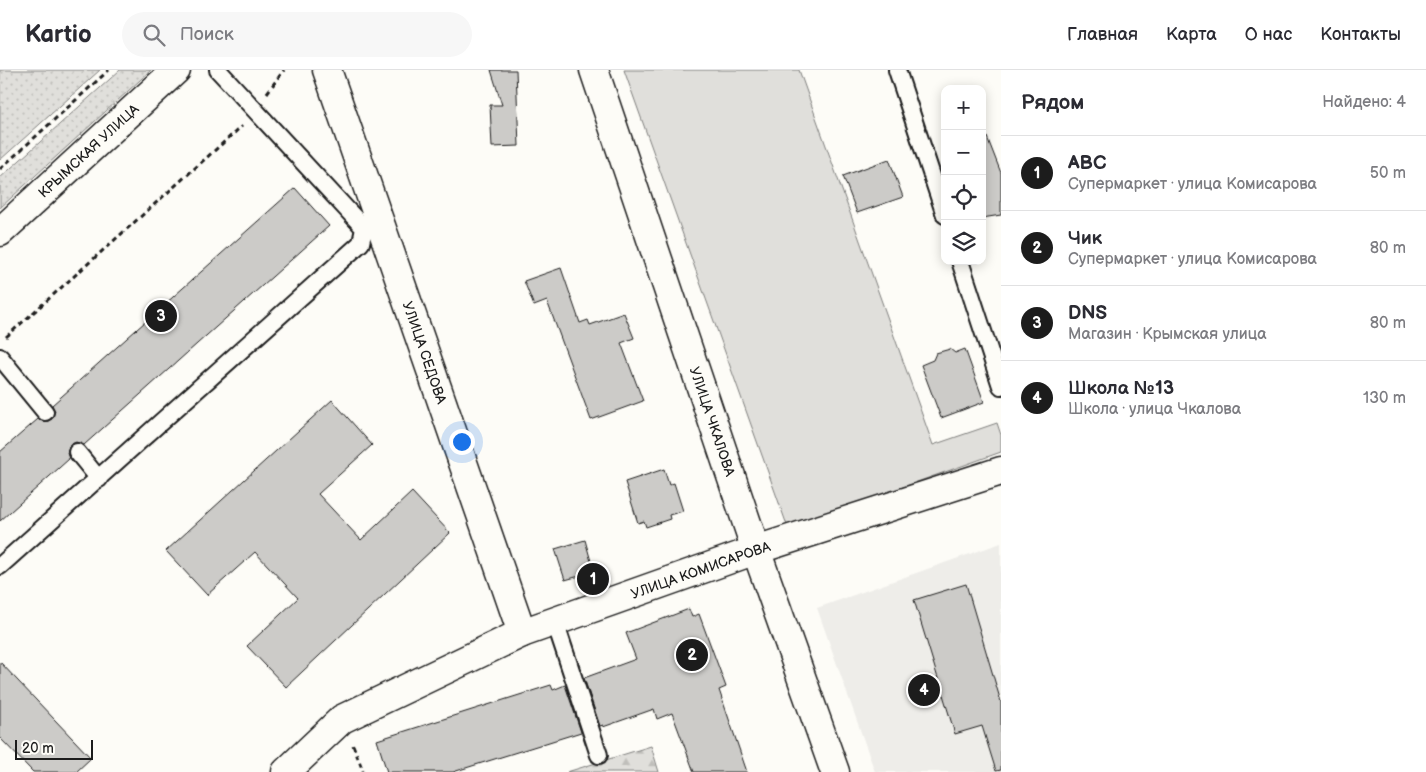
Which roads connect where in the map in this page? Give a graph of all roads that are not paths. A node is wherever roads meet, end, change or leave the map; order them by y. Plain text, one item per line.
1 (176, 70) edge
2 (218, 70) edge
3 (328, 70) edge
4 (594, 70) edge
5 (897, 70) edge
6 (941, 203) edge
7 (0, 232) edge
8 (961, 265) edge
9 (0, 357) edge
10 (1001, 386) edge
11 (45, 412) dead end
12 (77, 452) dead end
13 (1001, 472) edge
14 (98, 479) junction
15 (756, 550) junction
16 (0, 566) edge
17 (555, 622) junction
18 (522, 633) junction
19 (598, 755) dead end
20 (286, 772) edge
21 (835, 772) edge

1 - 7 street, КРЫМСКАЯ УЛИЦА
2 - 14 lane
3 - 18 street, УЛИЦА СЕДОВА
4 - 15 street, УЛИЦА ЧКАЛОВА
5 - 6 lane
8 - 10 lane
9 - 11 lane
12 - 14 lane
13 - 15 street, УЛИЦА КОМИСАРОВА
14 - 16 lane
15 - 17 street, УЛИЦА КОМИСАРОВА
15 - 21 street, УЛИЦА ЧКАЛОВА
17 - 18 street, УЛИЦА КОМИСАРОВА
17 - 19 lane
18 - 20 street, УЛИЦА КОМИСАРОВА

